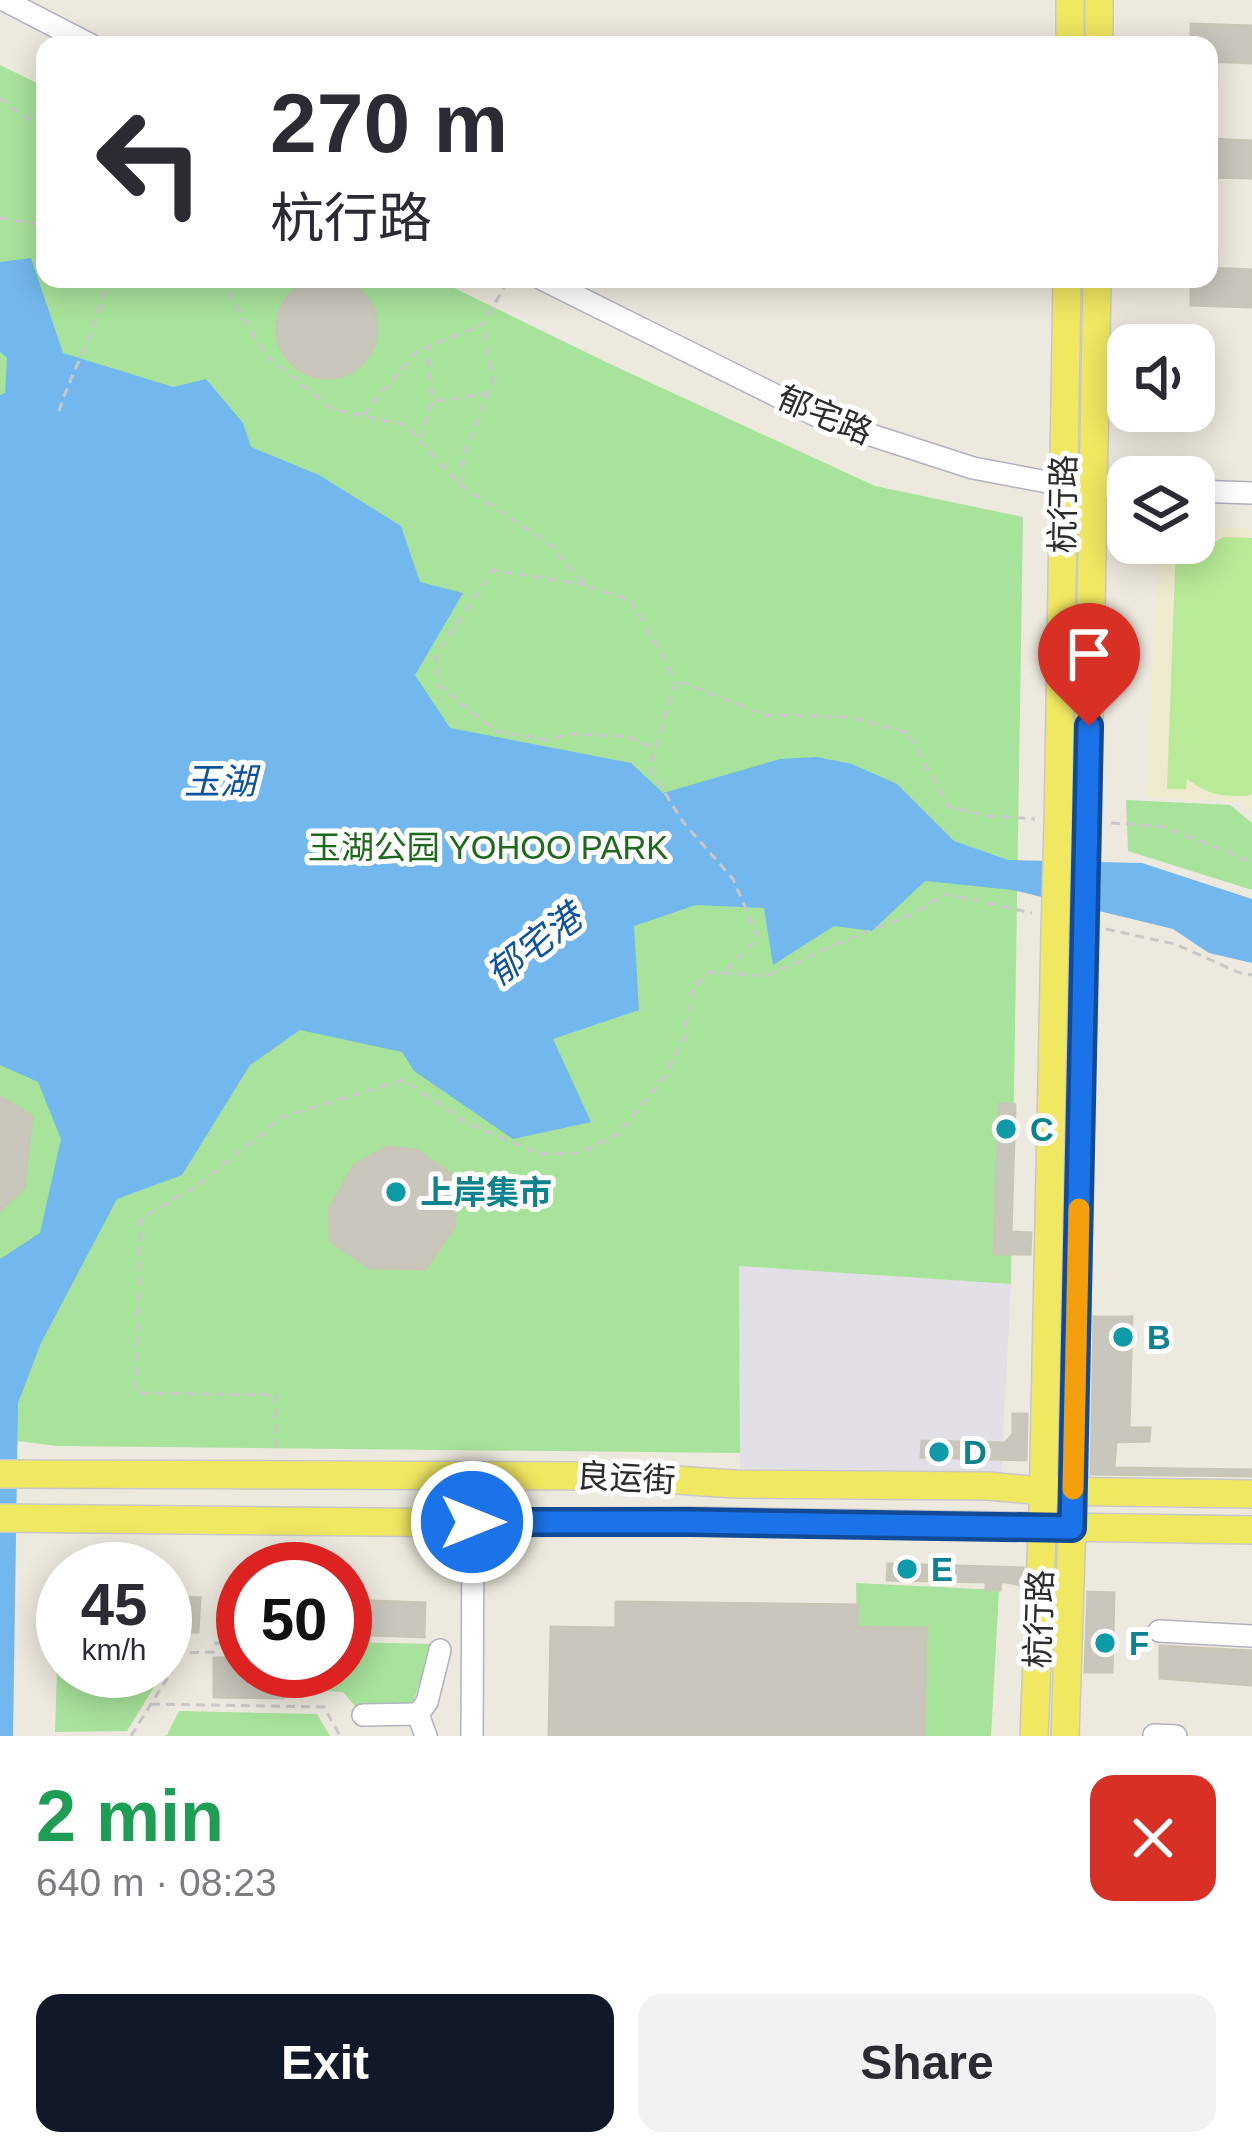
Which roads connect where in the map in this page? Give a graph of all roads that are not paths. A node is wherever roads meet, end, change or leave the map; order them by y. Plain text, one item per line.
1 (4, 0) edge
2 (1070, 0) edge
3 (1100, 0) edge
4 (74, 36) edge
5 (1070, 36) edge
6 (1099, 36) edge
7 (560, 288) edge
8 (1067, 288) edge
9 (1096, 288) edge
10 (1064, 484) junction
11 (1094, 487) junction
12 (1107, 487) edge
13 (1215, 492) edge
14 (1252, 494) edge
15 (14, 1474) edge
16 (1043, 1491) junction
17 (1073, 1492) junction
18 (1252, 1494) edge
19 (0, 1518) edge
20 (472, 1522) junction
21 (1042, 1526) junction
22 (1072, 1528) junction
23 (1252, 1530) edge
24 (1159, 1631) dead end
25 (1252, 1636) edge
26 (440, 1650) dead end
27 (363, 1715) dead end
28 (422, 1725) edge
29 (1154, 1735) edge
30 (472, 1736) edge
31 (1034, 1736) edge
32 (1064, 1736) edge
33 (1176, 1736) edge

1 - 4 street
2 - 5 main road
3 - 6 main road
7 - 10 street, 郁宅路
8 - 10 main road, 杭行路
9 - 11 main road, 杭行路
10 - 11 street, 郁宅路
10 - 16 main road, 杭行路, bridge
11 - 12 street, 郁宅路
11 - 17 main road, 杭行路, bridge
13 - 14 street
15 - 16 main road, 良运街
16 - 17 main road, 良运街
16 - 21 main road, 杭行路
17 - 18 main road, 良运街
17 - 22 main road, 杭行路
19 - 20 main road, 良运街
20 - 21 main road, 良运街
20 - 30 street
21 - 22 main road, 良运街
21 - 31 main road, 杭行路
22 - 23 main road, 良运街
22 - 32 main road, 杭行路
24 - 25 street
26 - 28 street
27 - 28 street
29 - 33 street

